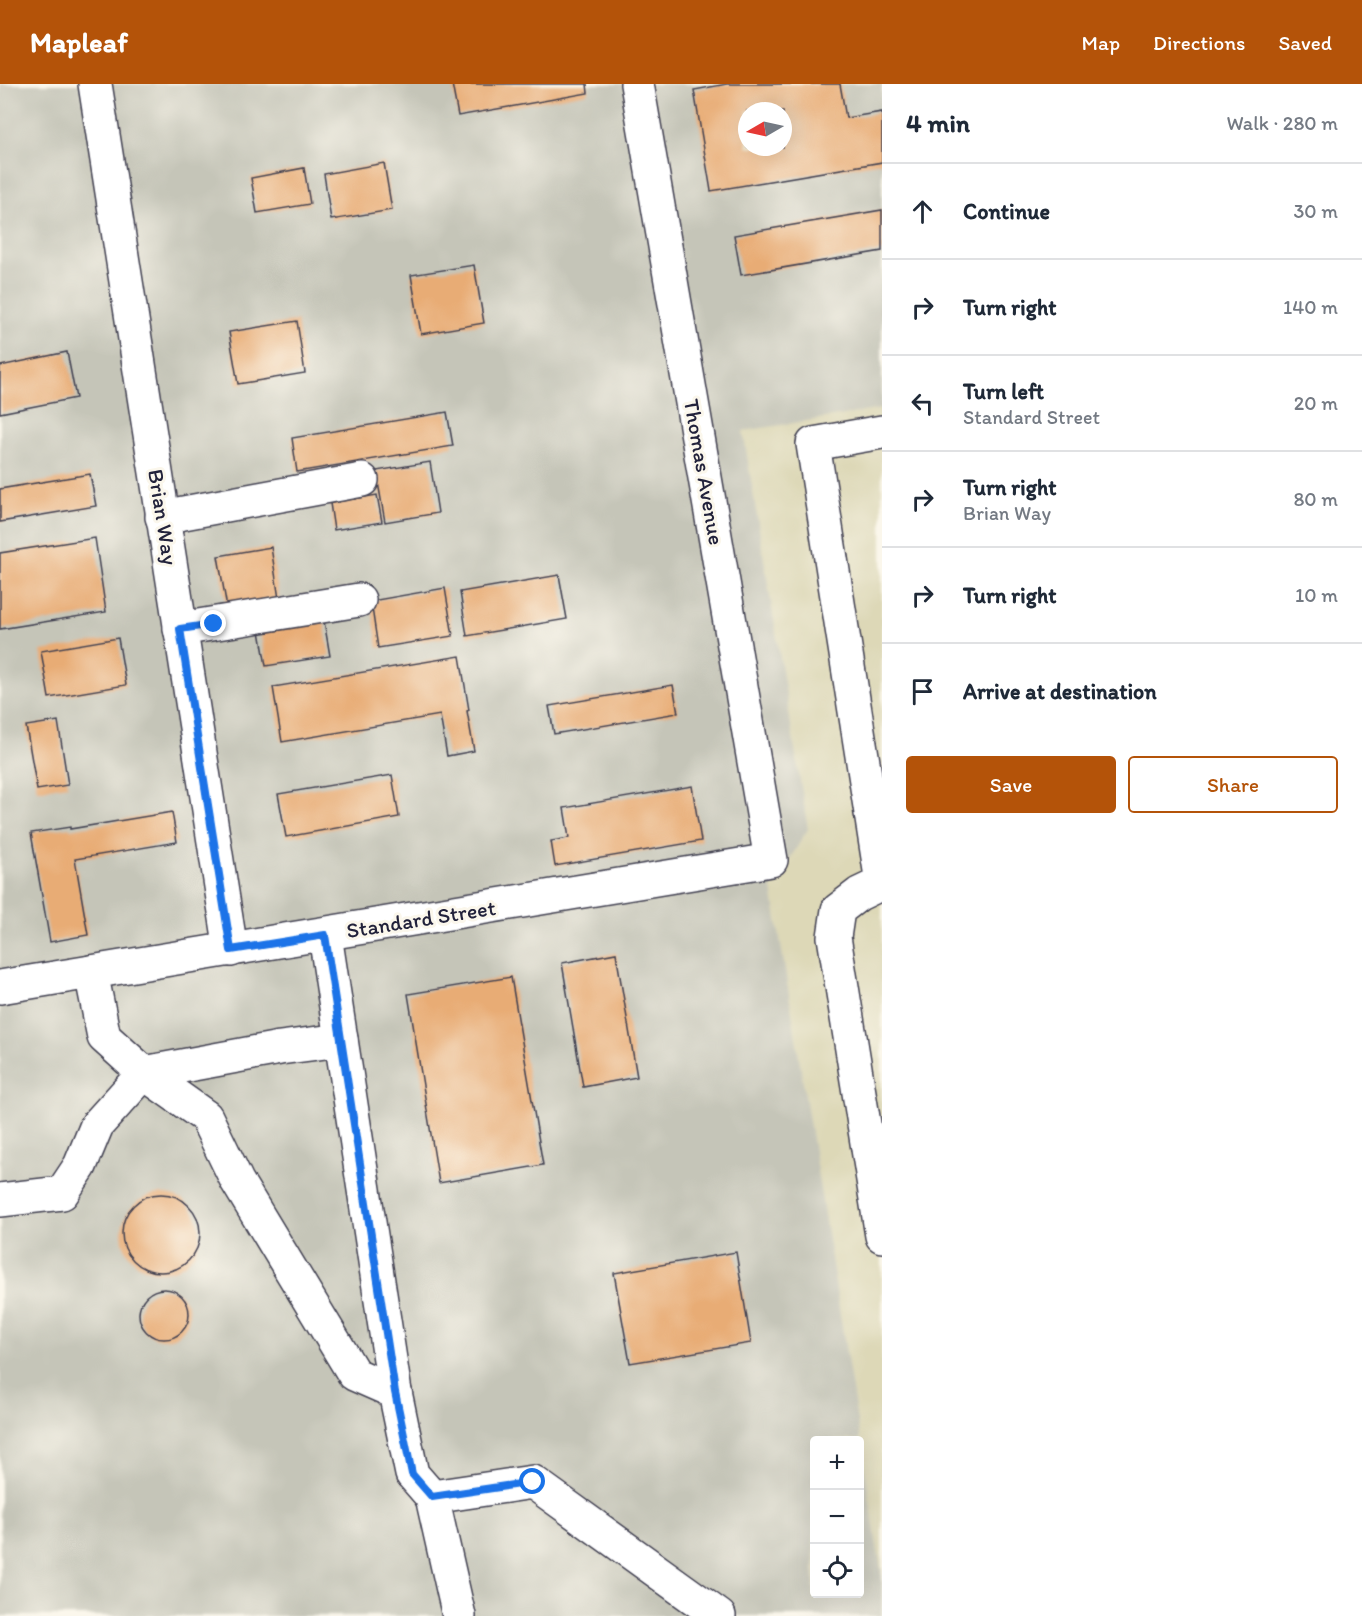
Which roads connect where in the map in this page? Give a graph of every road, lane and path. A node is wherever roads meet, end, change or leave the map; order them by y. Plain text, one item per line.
1 (95, 84) edge
2 (637, 84) edge
3 (882, 432) edge
4 (362, 480) dead end
5 (162, 517) junction
6 (358, 600) dead end
7 (180, 629) junction
8 (771, 860) joint
9 (882, 883) edge
10 (325, 935) junction
11 (231, 950) junction
12 (91, 972) junction
13 (0, 987) edge
14 (341, 1040) junction
15 (144, 1073) junction
16 (874, 1133) edge
17 (0, 1200) edge
18 (882, 1236) edge
19 (395, 1392) junction
20 (432, 1497) junction
21 (459, 1616) edge
22 (719, 1616) edge

1 - 5 street, Brian Way
2 - 8 street, Thomas Avenue
3 - 9 street
4 - 5 street
5 - 7 street, Brian Way
6 - 7 street
7 - 11 street, Brian Way
8 - 10 street, Standard Street
9 - 16 street
10 - 11 street, Standard Street
10 - 14 street
11 - 12 street, Standard Street
12 - 13 street, Standard Street
12 - 15 street
14 - 15 street
14 - 19 street
15 - 17 street
15 - 19 street
16 - 18 street
19 - 20 street
20 - 21 street
20 - 22 street

